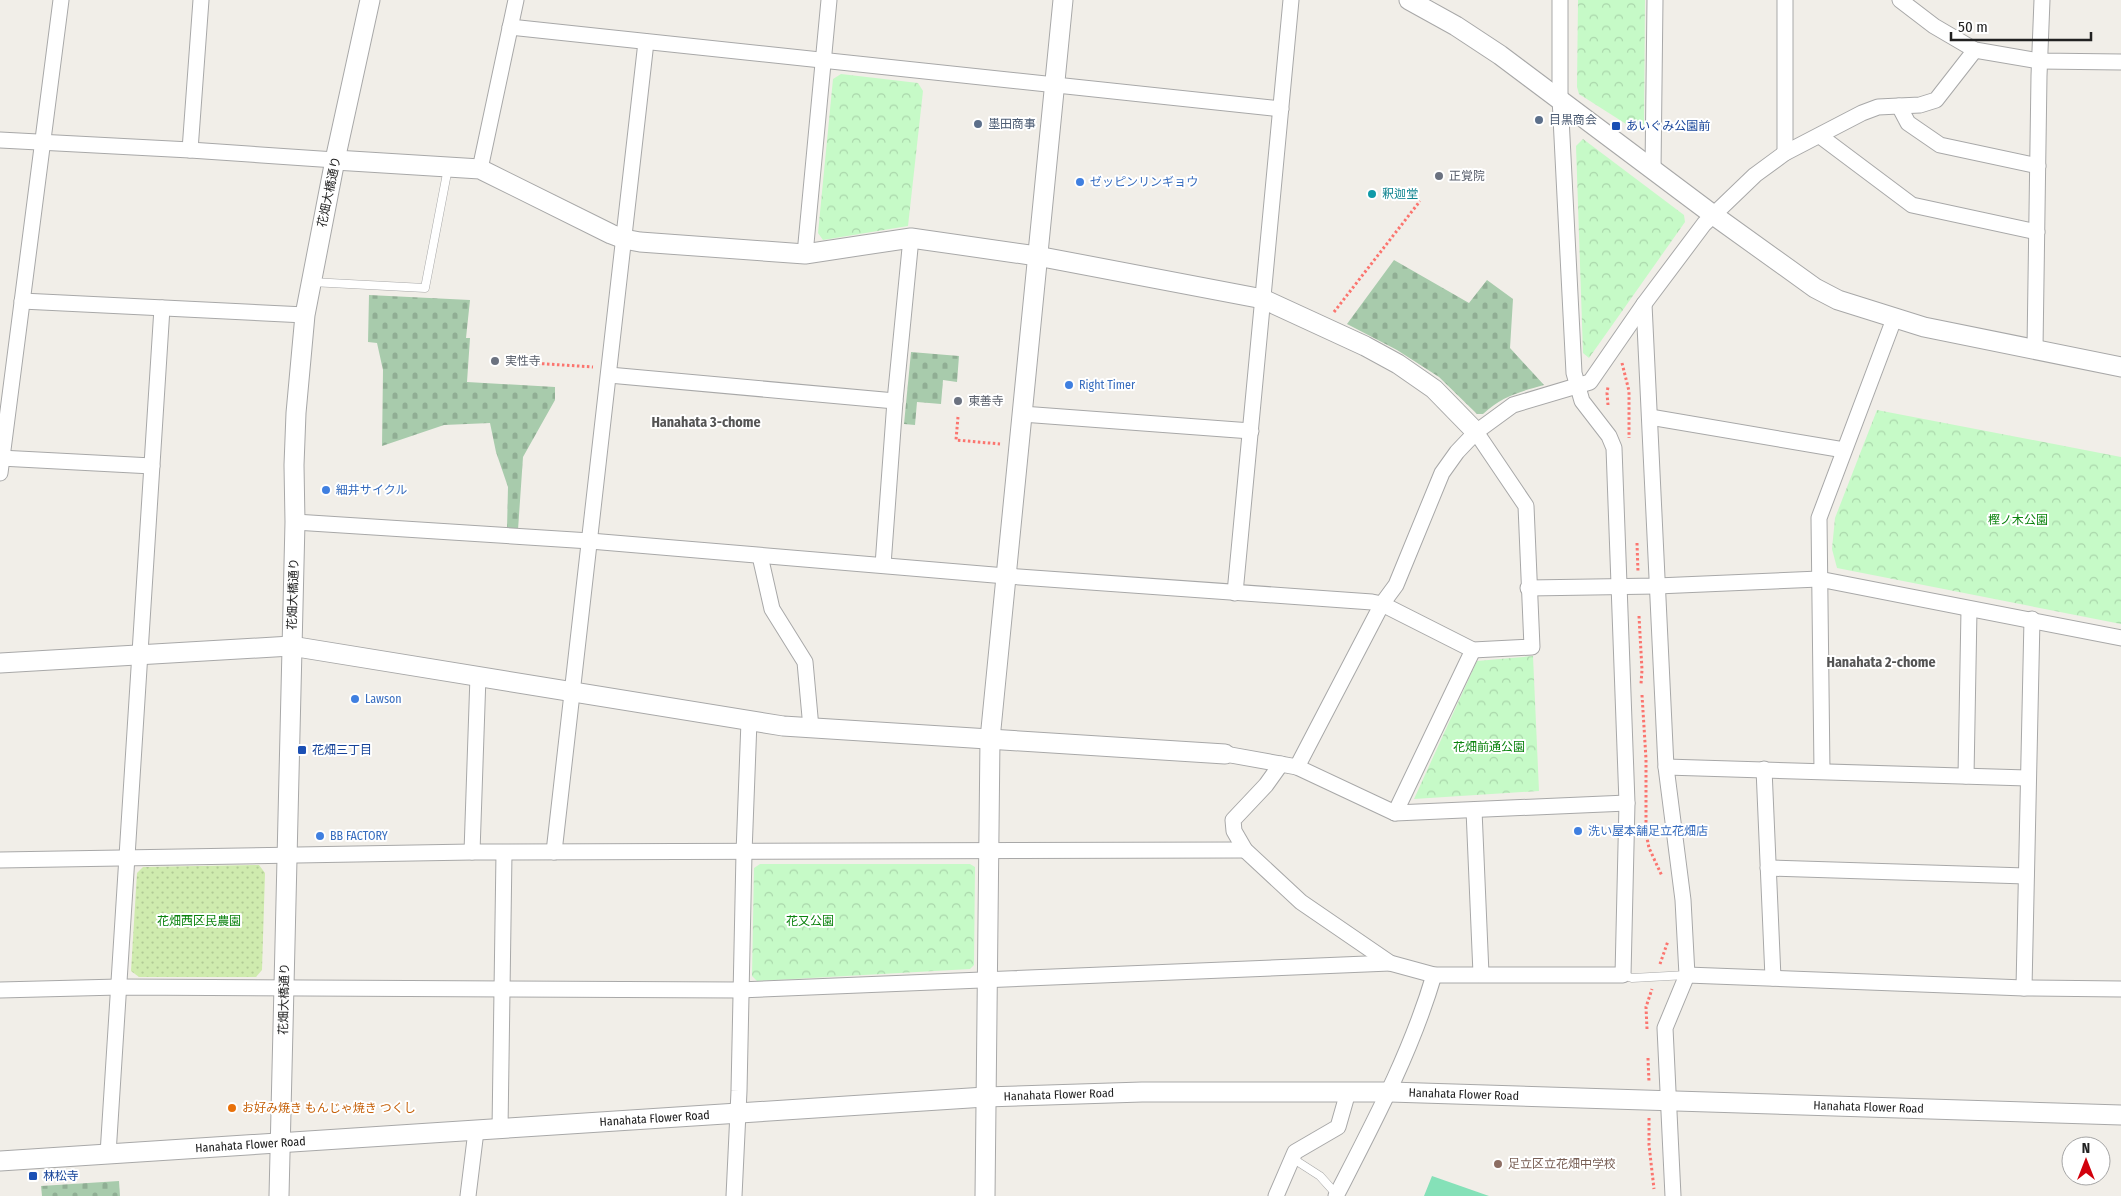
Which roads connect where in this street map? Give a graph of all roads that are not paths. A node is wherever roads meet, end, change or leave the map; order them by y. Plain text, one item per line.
1 (61, 0) edge
2 (201, 0) edge
3 (370, 0) edge
4 (516, 0) edge
5 (829, 0) edge
6 (1063, 0) edge
7 (1291, 0) edge
8 (1409, 0) edge
9 (1560, 0) edge
10 (1655, 0) edge
11 (1785, 0) edge
12 (1900, 0) edge
13 (2042, 0) edge
14 (510, 27) junction
15 (646, 42) junction
16 (1975, 50) junction
17 (822, 60) junction
18 (2039, 61) junction
19 (2121, 62) edge
20 (1055, 85) junction
21 (1560, 98) junction
22 (1898, 106) junction
23 (1281, 109) junction
24 (1820, 136) junction
25 (0, 140) edge
26 (43, 143) junction
27 (190, 150) junction
28 (1785, 154) junction
29 (335, 160) junction
30 (449, 166) junction
31 (2038, 166) junction
32 (480, 169) junction
33 (1653, 170) junction
34 (1712, 214) junction
35 (2037, 232) junction
36 (911, 238) junction
37 (624, 239) junction
38 (805, 254) junction
39 (1037, 256) junction
40 (310, 282) junction
41 (1264, 299) junction
42 (22, 301) junction
43 (1644, 304) junction
44 (162, 308) junction
45 (305, 315) junction
46 (1894, 319) junction
47 (2035, 348) junction
48 (2121, 367) edge
49 (609, 371) junction
50 (1578, 386) junction
51 (895, 401) junction
52 (1022, 414) junction
53 (1650, 418) junction
54 (1251, 431) junction
55 (1476, 432) junction
56 (1844, 450) junction
57 (1, 463) edge
58 (152, 466) junction
59 (295, 522) junction
60 (590, 541) junction
61 (760, 556) junction
62 (883, 565) junction
63 (1006, 576) junction
64 (1819, 579) junction
65 (1657, 586) junction
66 (1619, 587) junction
67 (1528, 588) junction
68 (1235, 593) junction
69 (1382, 604) junction
70 (1969, 610) junction
71 (2032, 620) junction
72 (2121, 638) edge
73 (291, 646) junction
74 (1474, 650) junction
75 (139, 655) junction
76 (0, 663) edge
77 (478, 676) junction
78 (572, 692) junction
79 (749, 721) junction
80 (811, 728) junction
81 (990, 739) junction
82 (1225, 754) joint
83 (1281, 764) junction
84 (1297, 767) junction
85 (1666, 767) junction
86 (1764, 769) junction
87 (1822, 771) junction
88 (1966, 776) junction
89 (2028, 778) junction
90 (1627, 803) junction
91 (1474, 810) junction
92 (1396, 813) junction
93 (1245, 850) junction
94 (988, 851) junction
95 (472, 852) junction
96 (554, 852) junction
97 (504, 853) junction
98 (744, 853) junction
99 (287, 855) junction
100 (127, 858) junction
101 (0, 860) edge
102 (1768, 868) junction
103 (2026, 876) junction
104 (1390, 963) junction
105 (1434, 974) junction
106 (1480, 974) junction
107 (1623, 975) junction
108 (1687, 976) junction
109 (1773, 978) junction
110 (987, 980) junction
111 (119, 987) junction
112 (284, 987) junction
113 (503, 988) junction
114 (2024, 988) junction
115 (2121, 989) edge
116 (0, 990) edge
117 (740, 990) junction
118 (1348, 1092) junction
119 (1390, 1092) junction
120 (985, 1097) junction
121 (1669, 1101) junction
122 (737, 1113) junction
123 (2121, 1115) edge
124 (500, 1129) junction
125 (476, 1131) junction
126 (281, 1142) junction
127 (108, 1154) junction
128 (1292, 1158) junction
129 (0, 1162) edge
130 (1336, 1195) edge
131 (279, 1196) edge
132 (468, 1196) edge
133 (734, 1196) edge
134 (985, 1196) edge
135 (1276, 1196) edge
136 (1673, 1196) edge

1 - 26 street
2 - 27 street
3 - 29 street, 花畑大橋通り
4 - 14 street
5 - 17 street
6 - 20 street
7 - 23 street
8 - 21 street
9 - 21 street
10 - 33 street
11 - 28 street
12 - 16 street
13 - 18 street
14 - 15 street
14 - 32 street
15 - 17 street
15 - 37 street
16 - 18 street
16 - 22 street
17 - 20 street
17 - 38 street
18 - 19 street
18 - 31 street
20 - 23 street
20 - 39 street
21 - 33 street
21 - 50 street
22 - 24 street
22 - 31 street
23 - 41 street
24 - 28 street
24 - 35 street
25 - 26 street
26 - 27 street
26 - 42 street
27 - 29 street
28 - 34 street
29 - 30 street
29 - 40 street, 花畑大橋通り
30 - 32 street
30 - 40 lane
31 - 35 street
32 - 37 street
33 - 34 street
34 - 43 street
34 - 46 street
35 - 47 street
36 - 38 street
36 - 39 street
36 - 51 street
37 - 38 street
37 - 49 street
39 - 41 street
39 - 52 street
40 - 45 street, 花畑大橋通り
41 - 54 street
41 - 55 street
42 - 44 street
42 - 57 street
43 - 50 street
43 - 53 street
44 - 45 street
44 - 58 street
45 - 59 street, 花畑大橋通り
46 - 47 street
46 - 56 street
47 - 48 street
49 - 51 street
49 - 60 street
50 - 55 street
50 - 66 street
51 - 62 street
52 - 54 street
52 - 63 street
53 - 56 street
53 - 65 street
54 - 68 street
55 - 67 street
55 - 69 street
56 - 64 street
57 - 58 street
58 - 75 street
59 - 60 street
59 - 73 street, 花畑大橋通り
60 - 61 street
60 - 78 street
61 - 62 street
61 - 80 street
62 - 63 street
63 - 68 street
63 - 81 street
64 - 65 street
64 - 70 street
64 - 87 street
65 - 66 street
65 - 85 street
66 - 67 street
66 - 90 street
67 - 74 street
68 - 69 street
69 - 74 street
69 - 84 street
70 - 71 street
70 - 88 street
71 - 72 street
71 - 89 street
73 - 75 street
73 - 77 street
73 - 99 street, 花畑大橋通り
74 - 92 street
75 - 76 street
75 - 100 street
77 - 78 street
77 - 95 street
78 - 79 street
78 - 96 street
79 - 80 street
79 - 98 street
80 - 81 street
81 - 82 street
81 - 94 street
82 - 83 street
83 - 84 street
83 - 93 street
84 - 92 street
85 - 86 street
85 - 108 street
86 - 87 street
86 - 102 street
87 - 88 street
88 - 89 street
89 - 103 street
90 - 91 street
90 - 107 street
91 - 92 street
91 - 106 street
93 - 94 street
93 - 104 street
94 - 98 street
94 - 110 street
95 - 97 street
95 - 99 street
96 - 97 street
96 - 98 street
97 - 113 street
98 - 117 street
99 - 100 street
99 - 112 street, 花畑大橋通り
100 - 101 street
100 - 111 street
102 - 103 street
102 - 109 street
103 - 114 street
104 - 105 street
104 - 110 street
105 - 106 street
105 - 119 street
106 - 107 street
107 - 108 lane
108 - 109 street
108 - 121 street
109 - 114 street
110 - 117 street
110 - 120 street
111 - 112 street
111 - 116 street
111 - 127 street
112 - 113 street
112 - 126 street, 花畑大橋通り
113 - 117 street
113 - 124 street
114 - 115 street
117 - 122 street
118 - 119 street, Hanahata Flower Road
118 - 120 street, Hanahata Flower Road
118 - 128 street
119 - 121 street, Hanahata Flower Road
119 - 130 street
120 - 122 street, Hanahata Flower Road
120 - 134 street
121 - 123 street, Hanahata Flower Road
121 - 136 street
122 - 124 street, Hanahata Flower Road
122 - 133 street
124 - 125 street, Hanahata Flower Road
125 - 126 street, Hanahata Flower Road
125 - 132 street
126 - 127 street, Hanahata Flower Road
126 - 131 street, 花畑大橋通り
127 - 129 street, Hanahata Flower Road
128 - 130 lane
128 - 135 street

